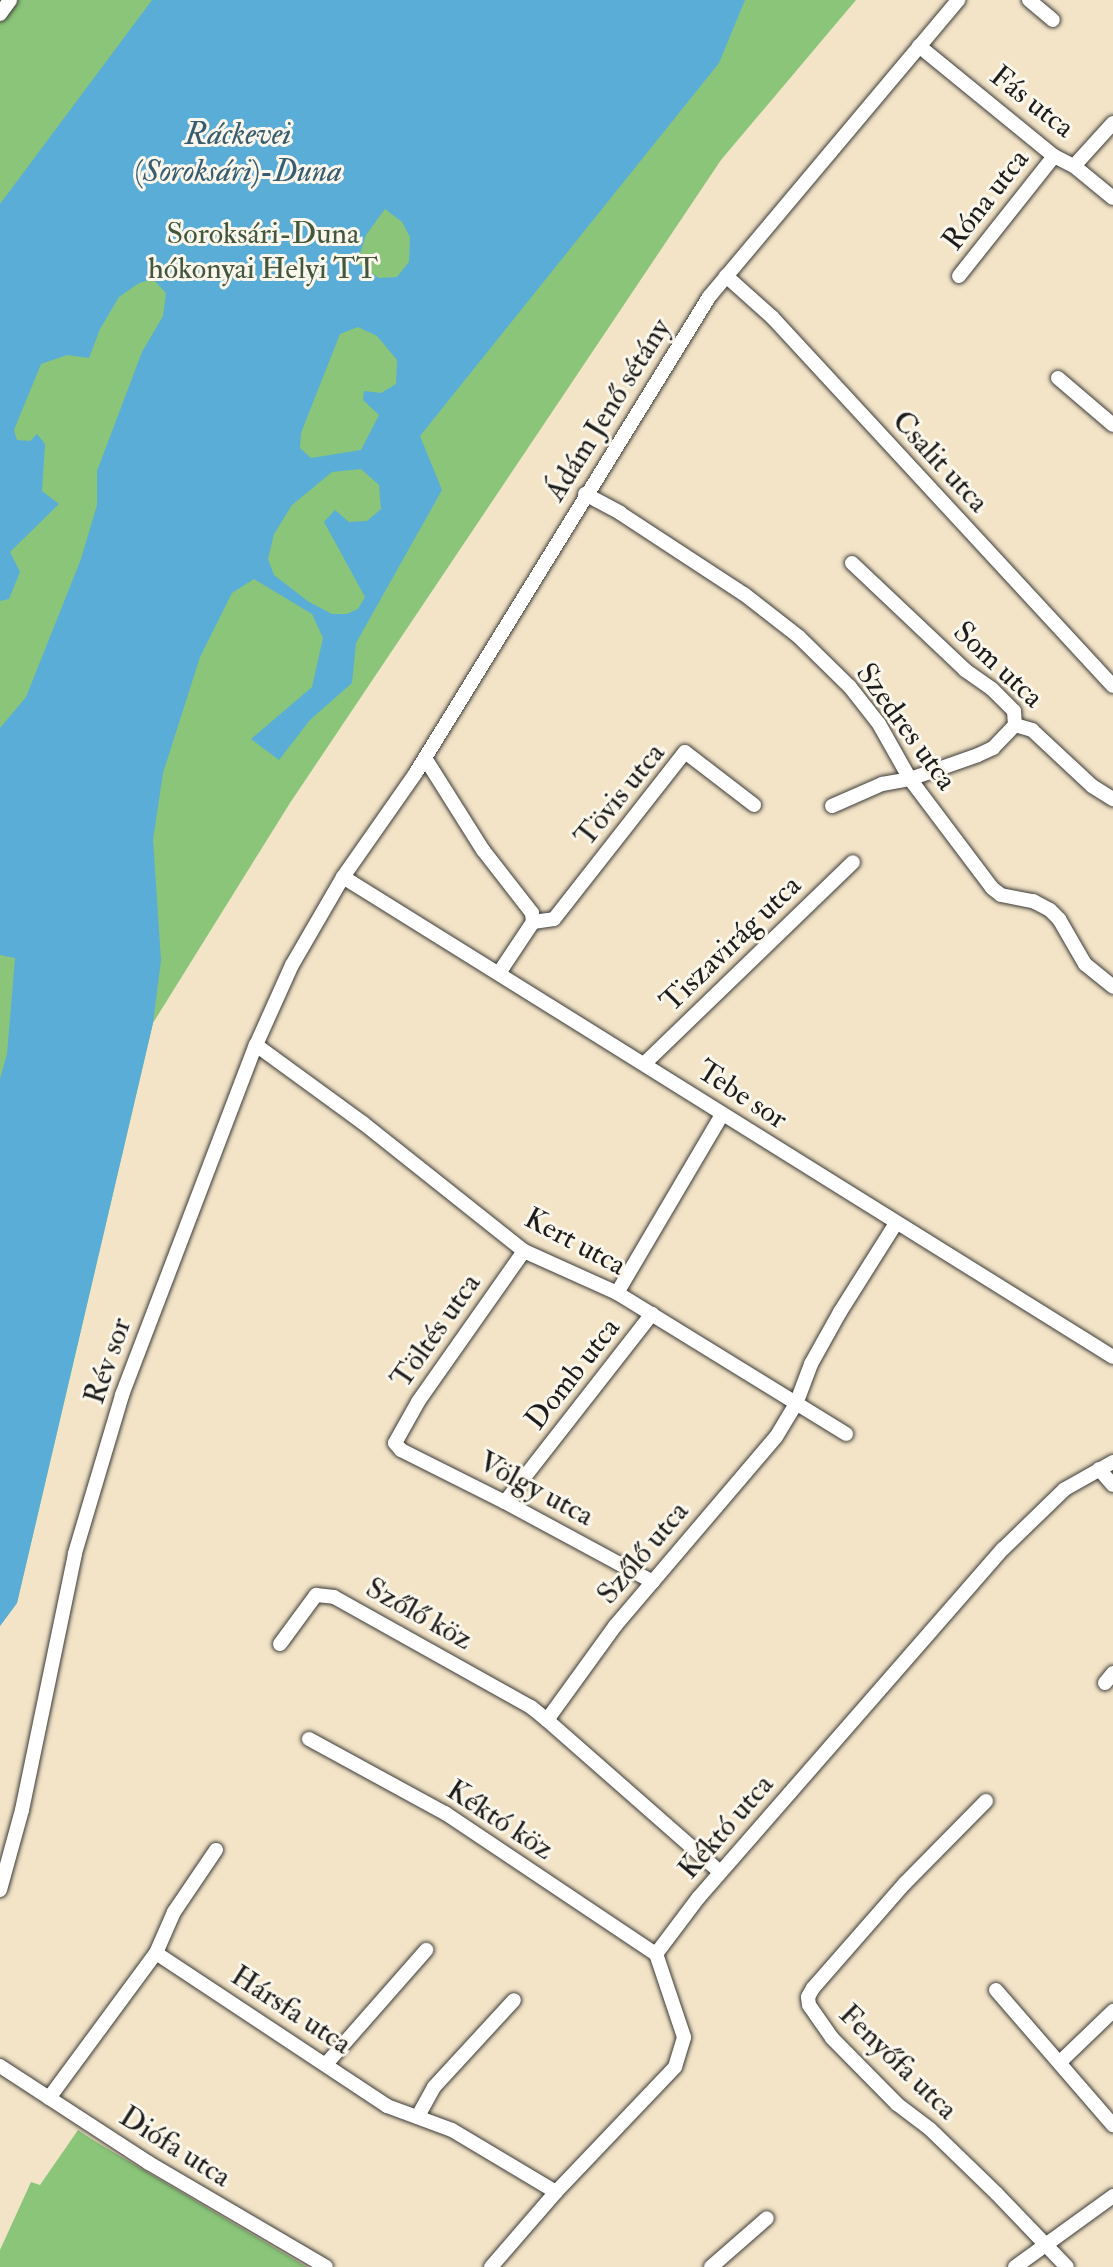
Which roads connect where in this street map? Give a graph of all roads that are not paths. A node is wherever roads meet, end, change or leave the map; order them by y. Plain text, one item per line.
1 (10, 0) edge
2 (958, 0) edge
3 (1029, 0) edge
4 (0, 14) edge
5 (1053, 20) dead end
6 (919, 46) junction
7 (1113, 123) edge
8 (1054, 156) junction
9 (1074, 166) junction
10 (1113, 198) edge
11 (726, 276) junction
12 (959, 276) dead end
13 (1058, 378) dead end
14 (1113, 425) edge
15 (585, 494) junction
16 (852, 563) dead end
17 (1113, 686) edge
18 (1015, 725) junction
19 (425, 758) junction
20 (910, 779) junction
21 (1113, 799) edge
22 (754, 805) dead end
23 (832, 806) dead end
24 (853, 862) dead end
25 (343, 877) junction
26 (533, 922) junction
27 (499, 973) junction
28 (1113, 987) edge
29 (256, 1045) junction
30 (645, 1063) junction
31 (722, 1115) junction
32 (896, 1223) junction
33 (524, 1251) junction
34 (617, 1293) junction
35 (652, 1314) junction
36 (1113, 1357) edge
37 (796, 1404) junction
38 (846, 1434) dead end
39 (395, 1443) joint
40 (1106, 1465) edge
41 (1113, 1485) edge
42 (505, 1502) junction
43 (653, 1582) junction
44 (280, 1644) dead end
45 (547, 1720) junction
46 (309, 1739) dead end
47 (986, 1801) dead end
48 (216, 1850) dead end
49 (720, 1872) junction
50 (0, 1890) edge
51 (426, 1950) dead end
52 (156, 1953) junction
53 (656, 1954) junction
54 (996, 1990) dead end
55 (514, 2000) dead end
56 (1113, 2011) edge
57 (1060, 2062) junction
58 (326, 2064) junction
59 (0, 2066) edge
60 (49, 2098) junction
61 (418, 2116) junction
62 (1113, 2125) edge
63 (556, 2192) junction
64 (1113, 2196) edge
65 (767, 2218) dead end
66 (1047, 2244) junction
67 (326, 2267) edge
68 (491, 2267) edge
69 (711, 2267) edge
70 (1015, 2267) edge
71 (1067, 2267) edge

1 - 4 street
2 - 6 street, Ádám Jenő sétány
3 - 5 street
6 - 8 street, Fás utca
6 - 11 street, Ádám Jenő sétány
7 - 9 street
8 - 9 street, Fás utca
8 - 12 street, Róna utca
9 - 10 street, Fás utca
11 - 15 street, Ádám Jenő sétány
11 - 17 street, Csalit utca
13 - 14 street
15 - 19 street, Ádám Jenő sétány
15 - 20 street, Szedres utca
16 - 18 street, Som utca
18 - 20 street
18 - 21 street, Som utca
19 - 25 street, Ádám Jenő sétány
19 - 26 street
20 - 23 street
20 - 28 street, Szedres utca
22 - 26 street, Tövis utca
24 - 30 street, Tiszavirág utca
25 - 27 street, Tebe sor
25 - 29 street, Rév sor
26 - 27 street, Tövis utca
27 - 30 street, Tebe sor
29 - 33 street, Kert utca
29 - 50 street, Rév sor
30 - 31 street, Tebe sor
31 - 32 street, Tebe sor
31 - 34 street
32 - 36 street, Tebe sor
32 - 37 street, Szőlő utca
33 - 34 street, Kert utca
33 - 39 street, Töltés utca
34 - 35 street, Kert utca
35 - 37 street, Kert utca
35 - 42 street, Domb utca
37 - 38 street, Kert utca
37 - 43 street, Szőlő utca
39 - 42 street, Völgy utca
40 - 41 street
40 - 49 street, Kéktó utca
42 - 43 street, Völgy utca
43 - 45 street, Szőlő utca
44 - 45 street, Szőlő köz
45 - 49 street
46 - 53 street, Kéktó köz
47 - 66 street, Fenyőfa utca
48 - 52 street
49 - 53 street, Kéktó utca
51 - 58 street
52 - 58 street, Hársfa utca
52 - 60 street
53 - 63 street
54 - 57 street
55 - 61 street
56 - 57 street
57 - 62 street
58 - 61 street, Hársfa utca
59 - 60 street, Diófa utca
60 - 67 street, Diófa utca
61 - 63 street, Hársfa utca
63 - 68 street
64 - 66 street
65 - 69 street
66 - 70 street
66 - 71 street

